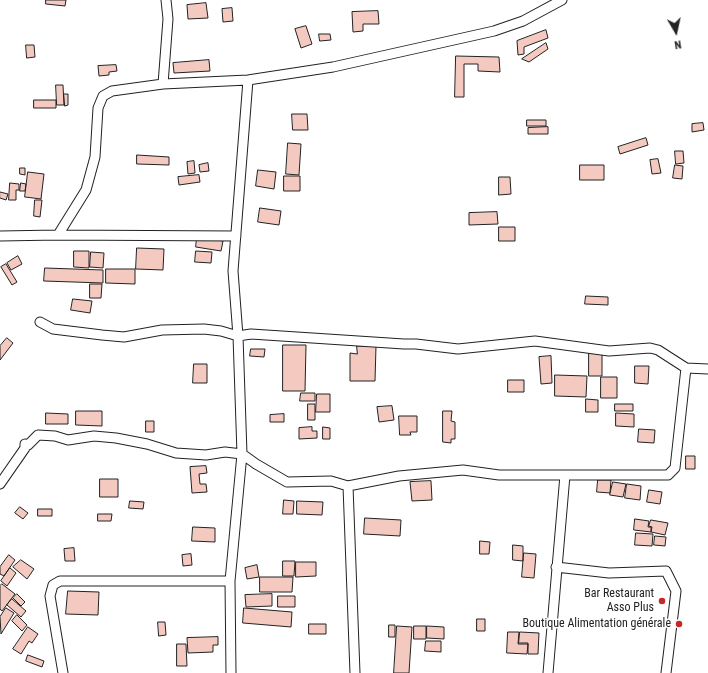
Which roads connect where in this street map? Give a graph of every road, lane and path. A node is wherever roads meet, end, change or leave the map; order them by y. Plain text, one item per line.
1 (166, 0) edge
2 (562, 0) edge
3 (248, 80) junction
4 (163, 84) junction
5 (58, 235) junction
6 (0, 236) edge
7 (236, 236) junction
8 (40, 322) dead end
9 (238, 336) junction
10 (686, 368) junction
11 (708, 369) edge
12 (242, 454) junction
13 (565, 475) junction
14 (0, 484) edge
15 (348, 486) junction
16 (556, 567) junction
17 (230, 581) junction
18 (63, 673) edge
19 (231, 673) edge
20 (355, 673) edge
21 (548, 673) edge
22 (666, 673) edge

1 - 4 street
2 - 3 street
3 - 4 street
3 - 7 street
4 - 5 street
5 - 6 street
5 - 7 street
7 - 9 street
8 - 9 street
9 - 10 street
9 - 12 street
10 - 11 street
10 - 13 street
12 - 14 street
12 - 15 street
12 - 17 street
13 - 15 street
13 - 16 street
15 - 20 street
16 - 21 street
16 - 22 street
17 - 18 street
17 - 19 street

